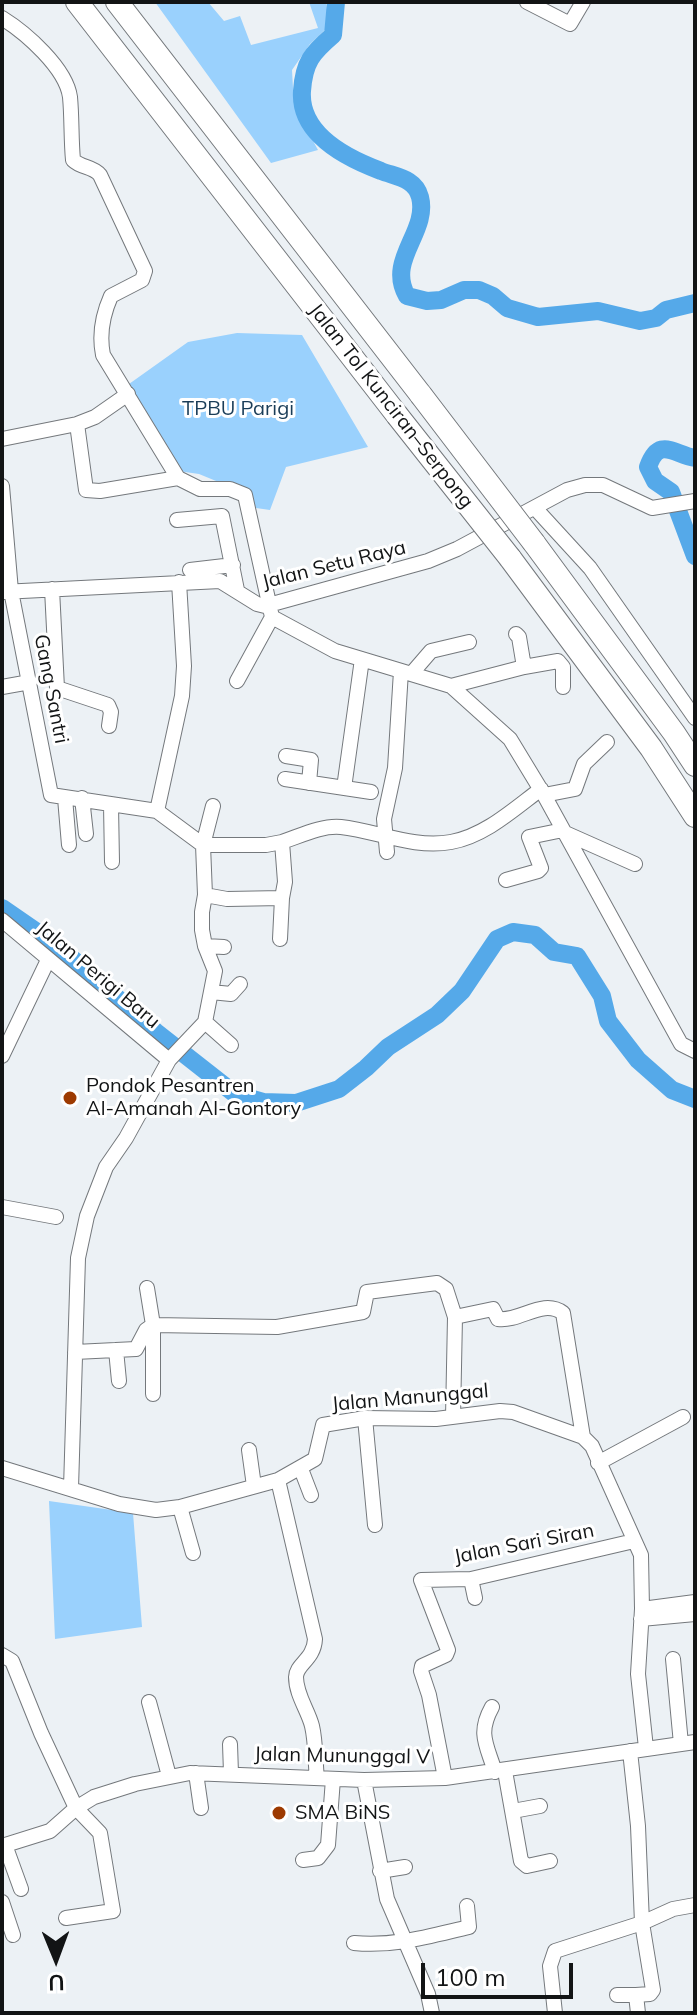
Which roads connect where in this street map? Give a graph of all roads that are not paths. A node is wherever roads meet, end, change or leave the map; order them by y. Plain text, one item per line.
1 (77, 2) edge
2 (117, 2) edge
3 (527, 2) edge
4 (578, 4) edge
5 (554, 8) edge
6 (2, 18) edge
7 (128, 394) junction
8 (77, 424) junction
9 (2, 439) edge
10 (178, 478) junction
11 (2, 486) edge
12 (689, 502) edge
13 (535, 508) junction
14 (177, 520) dead end
15 (233, 565) junction
16 (190, 570) dead end
17 (179, 582) junction
18 (52, 589) junction
19 (237, 590) junction
20 (7, 591) edge
21 (269, 611) junction
22 (516, 634) dead end
23 (469, 642) dead end
24 (362, 659) junction
25 (524, 667) junction
26 (406, 672) junction
27 (237, 681) dead end
28 (30, 682) junction
29 (451, 686) junction
30 (2, 687) edge
31 (563, 687) dead end
32 (695, 718) edge
33 (109, 726) dead end
34 (607, 742) dead end
35 (286, 756) dead end
36 (695, 765) edge
37 (285, 779) dead end
38 (309, 783) junction
39 (344, 788) junction
40 (371, 792) dead end
41 (542, 792) junction
42 (58, 797) junction
43 (82, 798) junction
44 (111, 805) junction
45 (213, 806) dead end
46 (157, 811) junction
47 (695, 816) edge
48 (563, 831) junction
49 (86, 834) dead end
50 (282, 842) junction
51 (69, 845) dead end
52 (203, 845) junction
53 (386, 845) junction
54 (112, 862) dead end
55 (635, 864) dead end
56 (506, 880) dead end
57 (205, 895) junction
58 (282, 898) junction
59 (2, 920) edge
60 (280, 939) dead end
61 (205, 946) junction
62 (224, 947) dead end
63 (48, 960) junction
64 (240, 984) dead end
65 (211, 992) junction
66 (205, 1022) junction
67 (231, 1045) dead end
68 (176, 1051) junction
69 (695, 1051) edge
70 (2, 1056) edge
71 (2, 1207) edge
72 (56, 1217) dead end
73 (147, 1288) dead end
74 (455, 1317) junction
75 (153, 1325) junction
76 (116, 1350) junction
77 (75, 1352) junction
78 (119, 1381) dead end
79 (153, 1394) dead end
80 (453, 1417) junction
81 (683, 1417) dead end
82 (365, 1418) junction
83 (583, 1437) junction
84 (249, 1450) dead end
85 (598, 1463) junction
86 (2, 1468) edge
87 (301, 1469) junction
88 (278, 1480) junction
89 (254, 1486) junction
90 (71, 1488) junction
91 (311, 1495) dead end
92 (180, 1507) junction
93 (375, 1525) dead end
94 (634, 1541) junction
95 (193, 1553) dead end
96 (471, 1579) junction
97 (475, 1598) dead end
98 (695, 1602) edge
99 (642, 1614) junction
100 (695, 1614) edge
101 (2, 1655) edge
102 (673, 1659) dead end
103 (149, 1702) dead end
104 (492, 1707) dead end
105 (688, 1743) edge
106 (230, 1744) dead end
107 (646, 1748) junction
108 (630, 1751) junction
109 (500, 1772) junction
110 (196, 1773) junction
111 (231, 1773) junction
112 (169, 1776) junction
113 (317, 1778) junction
114 (445, 1778) junction
115 (333, 1779) junction
116 (364, 1780) junction
117 (540, 1806) dead end
118 (76, 1808) junction
119 (201, 1808) dead end
120 (513, 1811) junction
121 (4, 1845) edge
122 (303, 1860) dead end
123 (550, 1861) dead end
124 (405, 1867) dead end
125 (380, 1871) junction
126 (21, 1889) dead end
127 (2, 1902) edge
128 (695, 1905) edge
129 (467, 1906) dead end
130 (66, 1918) dead end
131 (642, 1923) junction
132 (13, 1935) dead end
133 (406, 1942) junction
134 (354, 1943) dead end
135 (617, 1995) dead end
136 (636, 1995) junction
137 (432, 2013) edge
138 (555, 2013) edge
139 (638, 2013) edge

1 - 47 highway, Jalan Tol Kunciran–Serpong, bridge
2 - 36 highway, Jalan Tol Kunciran–Serpong, bridge
3 - 5 street
4 - 5 street
6 - 7 street
7 - 8 street
7 - 10 street
8 - 9 street
8 - 10 street
10 - 21 street
11 - 20 street, Gang Santri
12 - 13 street, Jalan Setu Raya
13 - 21 street, Jalan Setu Raya
13 - 32 street
14 - 15 street
15 - 16 street
15 - 19 street
17 - 18 street, Jalan Setu Raya
17 - 19 street, Jalan Setu Raya
17 - 46 street
18 - 20 street, Jalan Setu Raya
18 - 33 street
19 - 21 street, Jalan Setu Raya
20 - 28 street, Gang Santri
21 - 24 street
21 - 27 street
22 - 25 street
23 - 26 street
24 - 26 street
24 - 39 street
25 - 29 street
25 - 31 street
26 - 29 street
26 - 53 street
28 - 30 street
28 - 42 street, Gang Santri
29 - 41 street
34 - 41 street
35 - 38 street
37 - 38 street
38 - 39 street
39 - 40 street
41 - 48 street
41 - 53 street
42 - 43 street
42 - 51 street, Gang Santri
43 - 44 street
43 - 49 street
44 - 46 street
44 - 54 street
45 - 52 street
46 - 52 street
48 - 55 street
48 - 56 street
48 - 69 street
50 - 52 street
50 - 53 street
50 - 58 street
52 - 57 street
57 - 58 street
57 - 61 street
58 - 60 street
59 - 63 street, Jalan Perigi Baru
61 - 62 street
61 - 65 street
63 - 68 street, Jalan Perigi Baru
63 - 70 street
64 - 65 street
65 - 66 street
66 - 67 street
66 - 68 street
68 - 77 street
71 - 72 street
73 - 75 street
74 - 75 street
74 - 80 street
74 - 83 street
75 - 76 street
75 - 79 street
76 - 77 street
76 - 78 street
77 - 90 street
80 - 82 street, Jalan Manunggal
80 - 83 street, Jalan Manunggal
81 - 85 street
82 - 87 street, Jalan Manunggal
82 - 93 street
83 - 85 street
84 - 89 street
85 - 94 street
86 - 90 street
87 - 88 street
87 - 91 street
88 - 89 street
88 - 113 street
89 - 92 street
90 - 92 street
92 - 95 street
94 - 96 street, Jalan Sari Siran
94 - 99 street
96 - 97 street
96 - 114 street, Jalan Sari Siran
98 - 99 street
99 - 100 street
99 - 107 street
101 - 118 street
102 - 105 street
103 - 112 street
104 - 109 street
105 - 107 street, Jalan Mununggal V
106 - 111 street
107 - 108 street, Jalan Mununggal V
108 - 109 street, Jalan Mununggal V
108 - 131 street
109 - 114 street, Jalan Mununggal V
109 - 120 street
110 - 111 street, Jalan Mununggal V
110 - 112 street, Jalan Mununggal V
110 - 119 street
111 - 113 street, Jalan Mununggal V
112 - 118 street, Jalan Mununggal V
113 - 115 street, Jalan Mununggal V
114 - 116 street, Jalan Mununggal V
115 - 116 street, Jalan Mununggal V
115 - 122 street
116 - 125 street
117 - 120 street
118 - 121 street, Jalan Mununggal V
118 - 130 street
120 - 123 street
121 - 126 street
124 - 125 street
125 - 133 street
127 - 132 street
128 - 131 street
129 - 133 street
131 - 136 street
131 - 138 street
133 - 134 street
133 - 137 street
135 - 136 street
136 - 139 street

